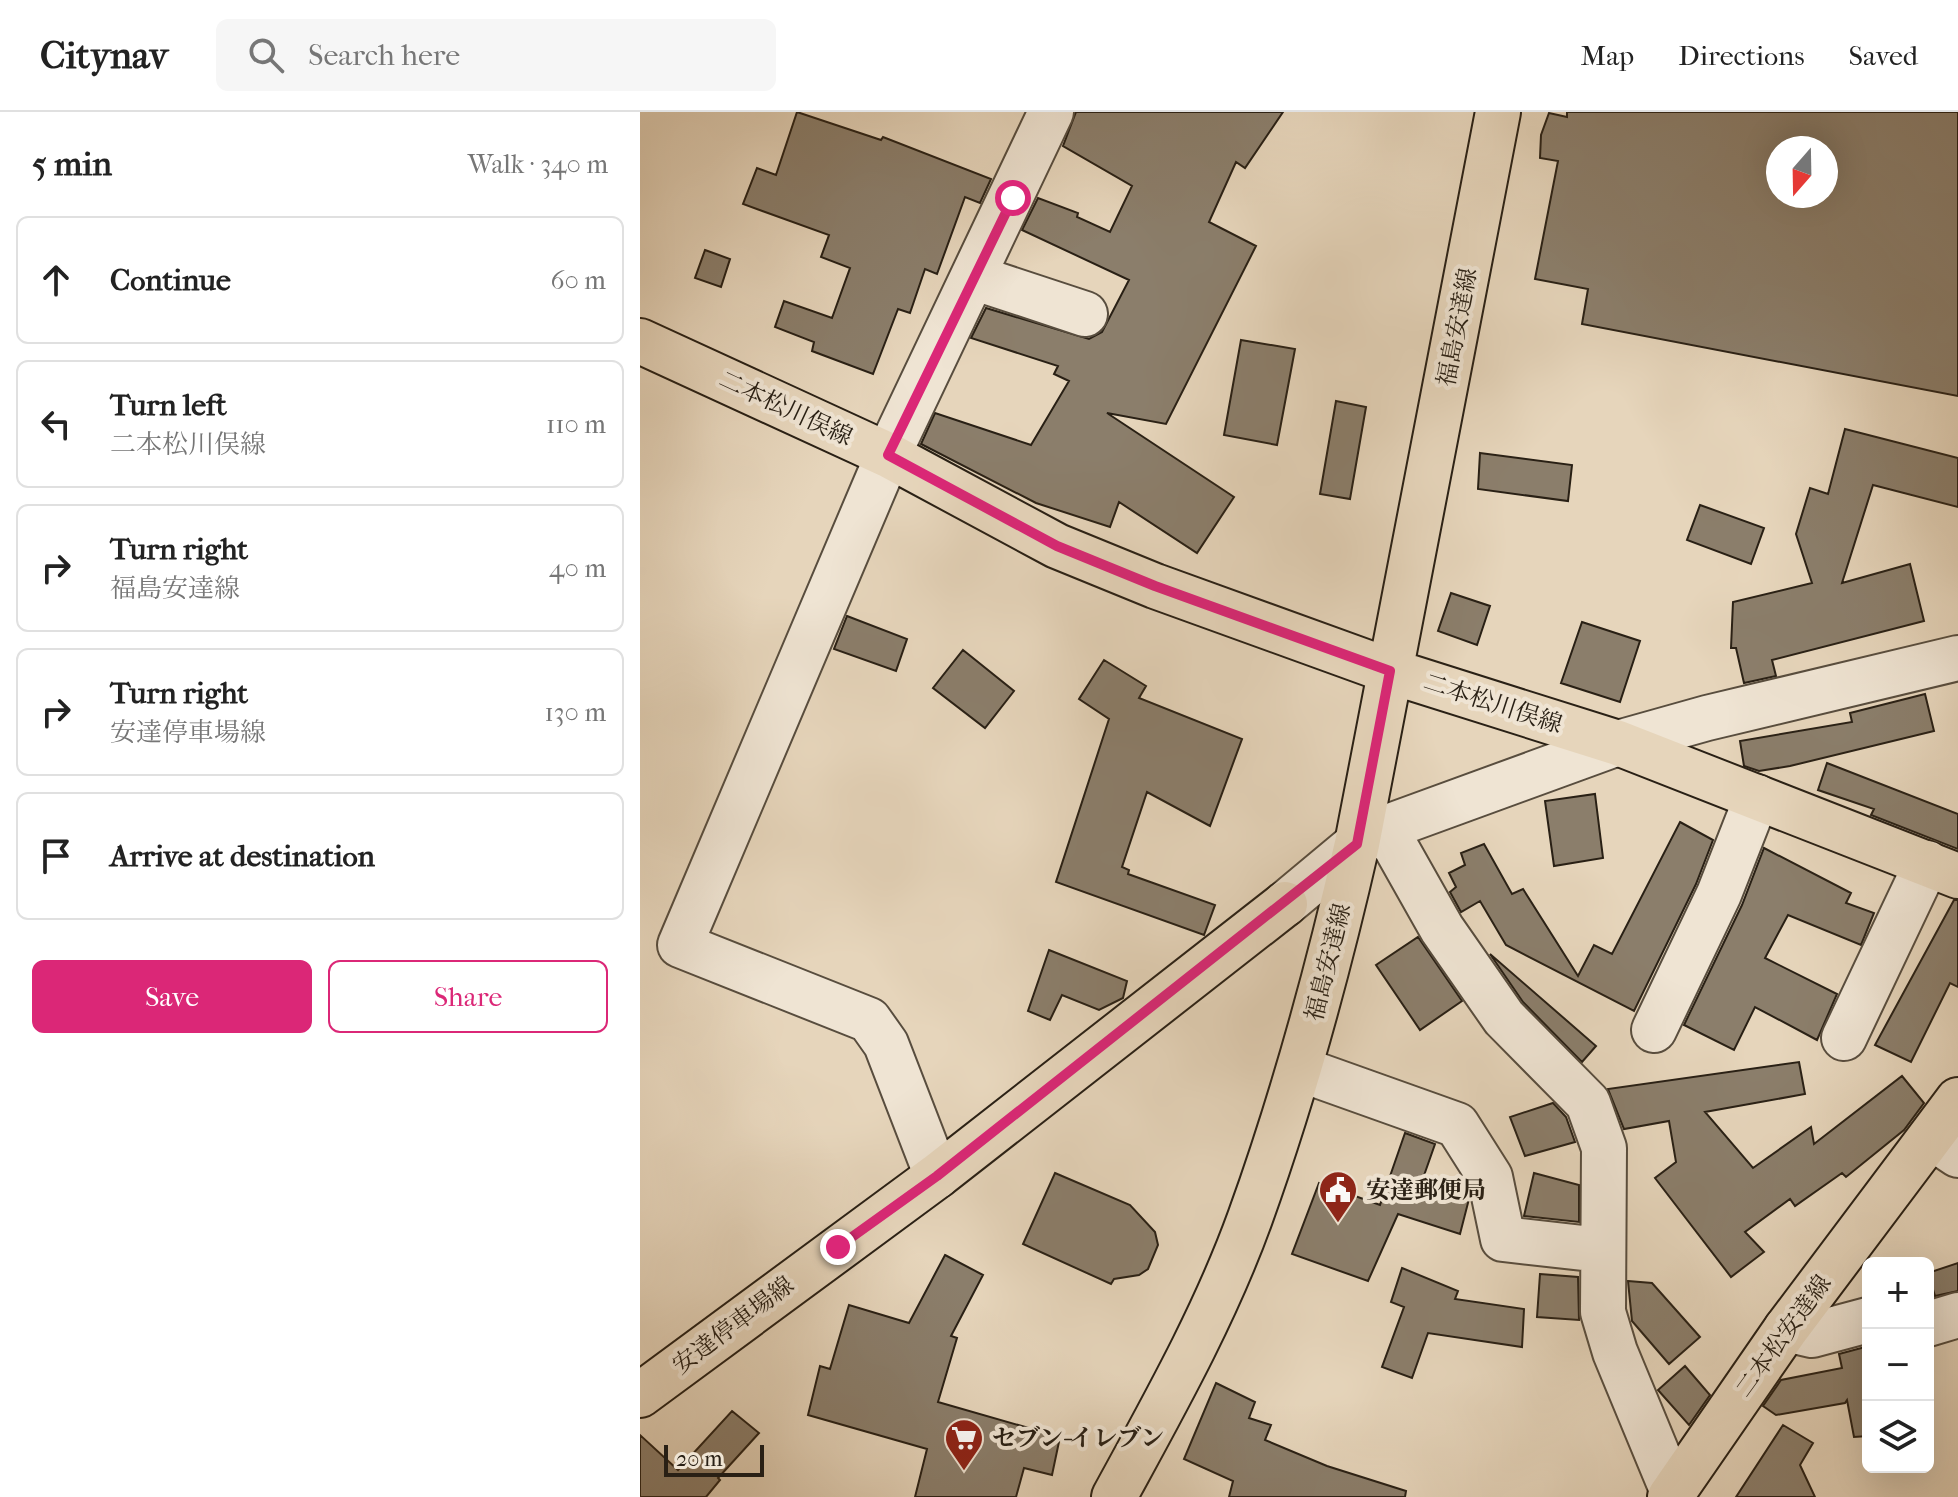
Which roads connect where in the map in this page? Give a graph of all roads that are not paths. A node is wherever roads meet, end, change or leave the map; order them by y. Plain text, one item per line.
1 (1051, 112) edge
2 (1498, 112) edge
3 (973, 277) junction
4 (1085, 314) dead end
5 (640, 341) edge
6 (888, 455) junction
7 (1958, 658) edge
8 (1390, 671) junction
9 (1618, 743) junction
10 (1757, 797) junction
11 (1371, 836) junction
12 (1943, 869) edge
13 (1285, 904) joint
14 (1654, 1030) dead end
15 (1844, 1038) dead end
16 (1300, 1069) junction
17 (1958, 1100) edge
18 (1945, 1146) edge
19 (937, 1176) junction
20 (1601, 1250) junction
21 (1958, 1315) edge
22 (1862, 1322) edge
23 (1934, 1322) edge
24 (1786, 1329) junction
25 (640, 1395) edge
26 (1672, 1495) edge
27 (1114, 1497) edge

1 - 3 street
2 - 8 main road, 福島安達線
3 - 4 street
3 - 6 street
5 - 6 main road, 二本松川俣線
6 - 8 main road, 二本松川俣線
6 - 19 street
7 - 9 street, 安達停車場線
8 - 9 main road, 二本松川俣線
8 - 11 main road, 福島安達線
9 - 10 main road, 二本松川俣線
9 - 11 street, 安達停車場線
10 - 12 main road, 二本松川俣線
10 - 14 street
11 - 13 street, 安達停車場線
11 - 16 main road, 福島安達線
11 - 20 street
12 - 15 street
13 - 19 main road, 安達停車場線
16 - 20 street
16 - 27 main road, 福島安達線
17 - 18 main road, 二本松安達線
18 - 24 main road, 二本松安達線
19 - 25 main road, 安達停車場線
20 - 26 street
21 - 23 street
22 - 24 street
24 - 26 main road, 二本松安達線

